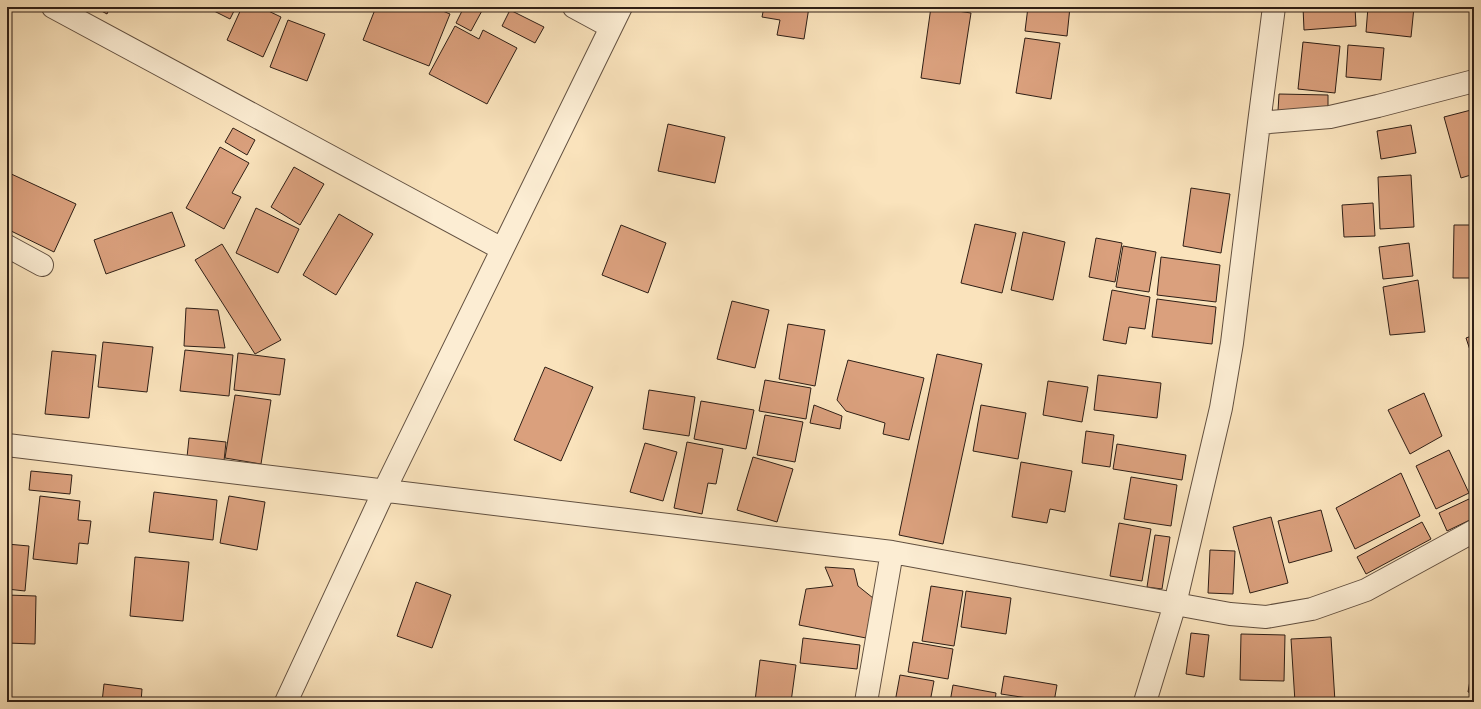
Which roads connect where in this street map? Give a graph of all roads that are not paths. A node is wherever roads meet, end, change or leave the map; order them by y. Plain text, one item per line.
1 (53, 7) edge
2 (574, 7) edge
3 (621, 7) edge
4 (1274, 7) edge
5 (611, 26) junction
6 (1474, 81) edge
7 (1259, 123) junction
8 (7, 246) edge
9 (502, 249) junction
10 (42, 265) dead end
11 (7, 445) edge
12 (384, 491) junction
13 (1474, 530) edge
14 (892, 552) junction
15 (1175, 604) junction
16 (286, 702) edge
17 (866, 702) edge
18 (1145, 702) edge

1 - 9 street
2 - 5 street
3 - 5 street
4 - 7 street
5 - 9 street
6 - 7 street
7 - 15 street
8 - 10 street
9 - 12 street
11 - 12 street
12 - 14 street
12 - 16 street
13 - 15 street
14 - 15 street
14 - 17 street
15 - 18 street

